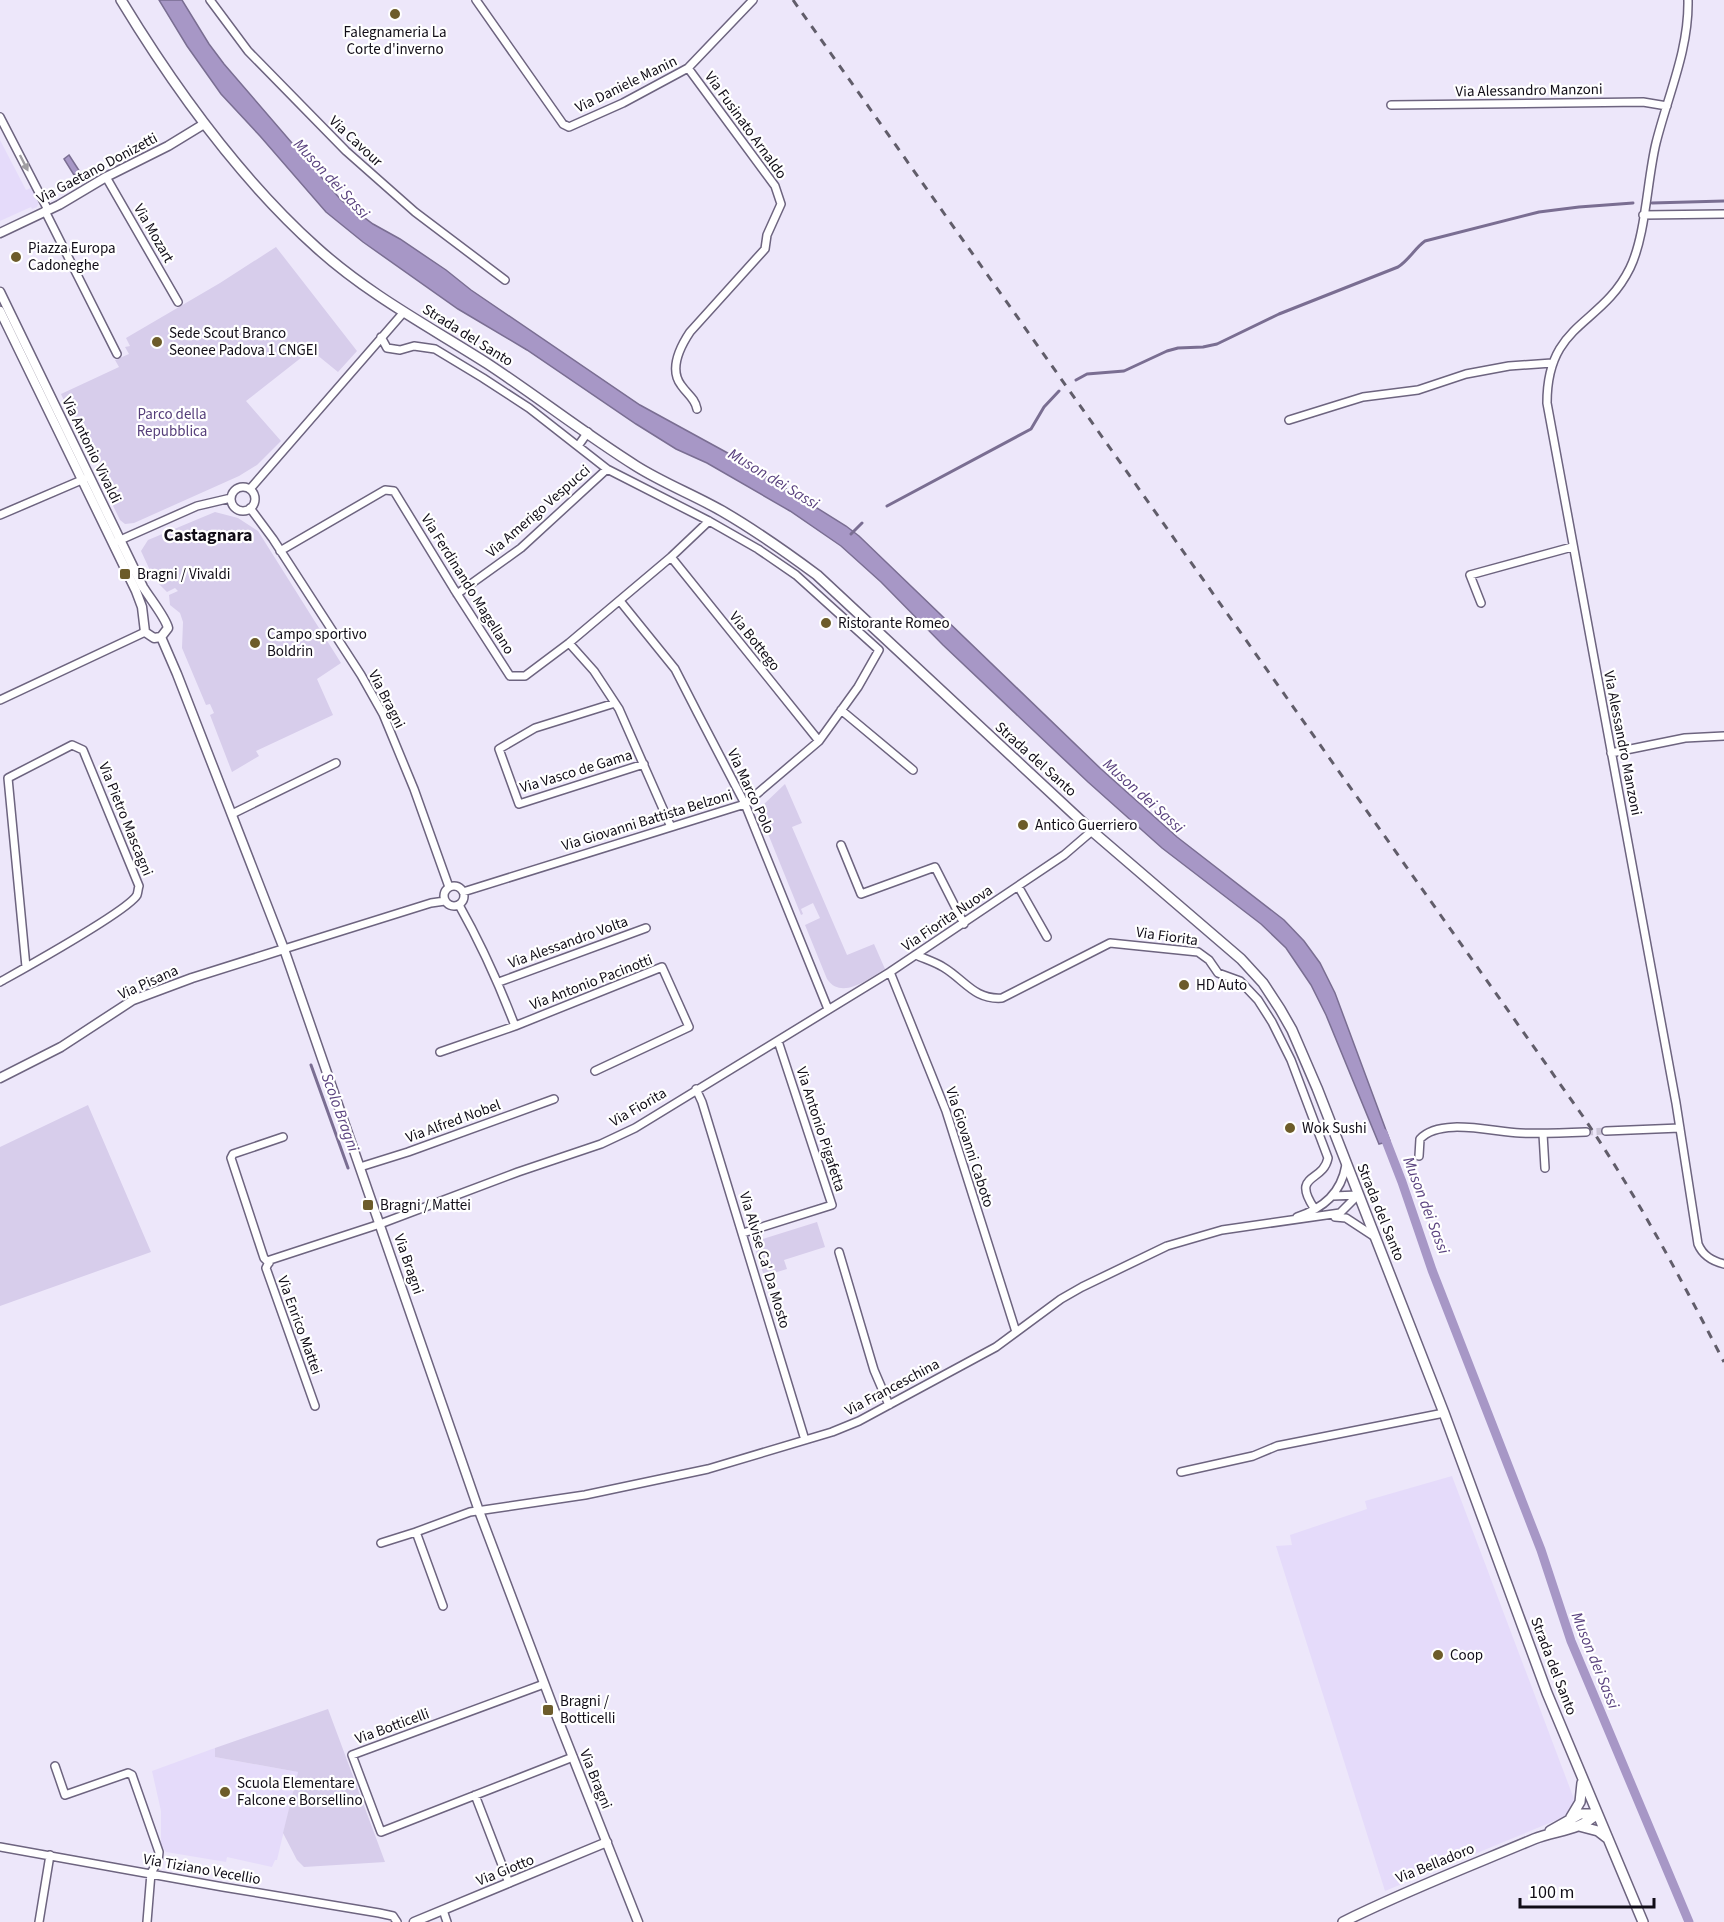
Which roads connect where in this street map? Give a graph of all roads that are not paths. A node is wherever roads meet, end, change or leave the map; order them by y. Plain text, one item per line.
1 (121, 0) edge
2 (210, 0) edge
3 (476, 0) edge
4 (753, 0) edge
5 (1688, 0) edge
6 (688, 68) junction
7 (1391, 105) dead end
8 (1666, 106) junction
9 (0, 117) edge
10 (204, 124) junction
11 (106, 177) junction
12 (47, 210) junction
13 (1724, 214) edge
14 (1643, 215) junction
15 (0, 232) edge
16 (505, 280) dead end
17 (0, 292) edge
18 (178, 302) dead end
19 (0, 311) edge
20 (403, 313) junction
21 (381, 337) junction
22 (117, 354) dead end
23 (1552, 363) junction
24 (697, 409) dead end
25 (1289, 420) dead end
26 (588, 432) junction
27 (578, 446) junction
28 (607, 469) junction
29 (86, 478) junction
30 (668, 484) junction
31 (249, 489) junction
32 (661, 497) junction
33 (231, 498) junction
34 (250, 508) junction
35 (0, 515) edge
36 (709, 521) junction
37 (117, 542) junction
38 (1572, 547) junction
39 (280, 551) junction
40 (670, 557) junction
41 (457, 594) junction
42 (620, 601) junction
43 (1481, 603) dead end
44 (163, 617) junction
45 (868, 621) junction
46 (145, 627) junction
47 (859, 631) junction
48 (161, 637) junction
49 (569, 643) junction
50 (879, 650) joint
51 (0, 700) edge
52 (615, 703) junction
53 (842, 710) junction
54 (1724, 736) edge
55 (819, 741) junction
56 (1611, 753) junction
57 (336, 763) dead end
58 (644, 764) junction
59 (913, 770) dead end
60 (745, 804) junction
61 (232, 814) junction
62 (671, 827) junction
63 (1092, 831) junction
64 (841, 845) dead end
65 (1018, 886) junction
66 (449, 888) junction
67 (463, 892) junction
68 (445, 901) junction
69 (459, 905) junction
70 (964, 924) junction
71 (646, 928) dead end
72 (1047, 937) dead end
73 (284, 949) junction
74 (916, 956) junction
75 (26, 967) junction
76 (890, 972) junction
77 (0, 982) edge
78 (499, 982) junction
79 (828, 1009) junction
80 (515, 1026) junction
81 (778, 1041) junction
82 (440, 1052) dead end
83 (595, 1071) dead end
84 (0, 1078) edge
85 (696, 1089) junction
86 (554, 1099) dead end
87 (1680, 1128) junction
88 (1606, 1131) tunnel mouth
89 (1586, 1132) tunnel mouth
90 (1543, 1134) junction
91 (284, 1137) dead end
92 (1419, 1156) dead end
93 (1346, 1165) junction
94 (360, 1167) junction
95 (1545, 1168) dead end
96 (1358, 1195) junction
97 (1333, 1196) junction
98 (1314, 1208) junction
99 (1327, 1215) junction
100 (1289, 1219) junction
101 (380, 1224) junction
102 (743, 1233) junction
103 (1376, 1238) junction
104 (839, 1252) dead end
105 (269, 1263) junction
106 (1724, 1264) edge
107 (1016, 1332) junction
108 (889, 1405) junction
109 (315, 1406) dead end
110 (1444, 1413) junction
111 (805, 1440) junction
112 (1181, 1472) dead end
113 (479, 1510) junction
114 (416, 1532) junction
115 (381, 1543) dead end
116 (443, 1606) dead end
117 (544, 1684) junction
118 (573, 1757) junction
119 (55, 1767) dead end
120 (1582, 1777) junction
121 (475, 1795) junction
122 (1597, 1814) junction
123 (1566, 1821) junction
124 (1579, 1826) junction
125 (1540, 1837) junction
126 (1608, 1839) junction
127 (607, 1842) junction
128 (0, 1846) edge
129 (50, 1855) junction
130 (151, 1873) junction
131 (509, 1883) junction
132 (443, 1910) junction
133 (39, 1922) edge
134 (147, 1922) edge
135 (397, 1922) edge
136 (414, 1922) edge
137 (447, 1922) edge
138 (638, 1922) edge
139 (1343, 1922) edge
140 (1643, 1922) edge

1 - 10 main road, Strada del Santo
2 - 16 street, Via Cavour
3 - 6 street, Via Daniele Manin
4 - 6 street, Via Daniele Manin
5 - 8 street, Via Alessandro Manzoni
6 - 24 street, Via Fusinato Arnaldo
7 - 8 street, Via Alessandro Manzoni
8 - 14 street, Via Alessandro Manzoni
9 -> 12 street
10 - 11 street, Via Gaetano Donizetti
10 - 20 main road, Strada del Santo
11 - 12 street, Via Gaetano Donizetti
11 - 18 street, Via Mozart
12 - 15 street, Via Gaetano Donizetti
12 - 22 street
13 - 14 street
14 - 23 street, Via Alessandro Manzoni
17 - 29 street, Via Antonio Vivaldi
19 - 29 street, Via Antonio Vivaldi
20 - 21 street
20 - 26 main road, Strada del Santo
21 - 27 street, Strada del Santo
21 - 31 street
23 - 25 street
23 - 38 street, Via Alessandro Manzoni
26 - 27 street
26 - 30 main road, Strada del Santo
27 - 28 street, Strada del Santo
28 - 32 street, Strada del Santo
28 - 41 street, Via Amerigo Vespucci
29 - 35 street
29 - 37 street, Via Antonio Vivaldi
30 - 32 street
30 - 45 main road, Strada del Santo
31 - 33 street
31 - 34 street
32 - 36 street, Strada del Santo
33 - 34 street, Via Bragni
33 - 37 street
34 - 39 street, Via Bragni
36 - 40 street, Via Ferdinando Magellano
36 - 47 street, Strada del Santo
37 - 44 street, Via Antonio Vivaldi
37 - 46 street, Via Antonio Vivaldi
38 - 43 street
38 - 56 street, Via Alessandro Manzoni
39 - 41 street, Via Ferdinando Magellano
39 - 66 street, Via Bragni
40 - 42 street, Via Ferdinando Magellano
40 - 55 street, Via Bottego
41 - 49 street, Via Ferdinando Magellano
42 - 49 street, Via Ferdinando Magellano
42 - 60 street, Via Marco Polo
44 - 46 street
44 - 48 street
45 - 47 street
45 - 63 main road, Strada del Santo
46 - 48 street
46 - 51 street
47 - 50 street, Strada del Santo
48 - 61 street
49 - 52 street
50 - 53 street, Via Giovanni Battista Belzoni
52 - 58 street
52 - 58 street, Via Vasco de Gama
53 - 55 street, Via Giovanni Battista Belzoni
53 - 59 street
54 - 56 street
55 - 60 street, Via Giovanni Battista Belzoni
56 - 87 street, Via Alessandro Manzoni
57 - 61 street
58 - 62 street
60 - 62 street, Via Giovanni Battista Belzoni
60 - 79 street, Via Marco Polo
61 - 73 street
62 - 67 street, Via Giovanni Battista Belzoni
63 - 65 street, Via Fiorita Nuova
63 - 93 main road, Strada del Santo
64 - 70 street
65 - 70 street, Via Fiorita Nuova
65 - 72 street
66 - 67 street
66 - 68 street
67 - 69 street
68 - 69 street
68 - 73 street
69 - 78 street, Via Alessandro Volta
70 - 74 street, Via Fiorita Nuova
71 - 78 street, Via Alessandro Volta
73 - 84 street, Via Pisana
73 - 94 street, Via Bragni
74 - 76 street, Via Fiorita Nuova
74 - 98 street, Via Fiorita
75 - 75 street, Via Pietro Mascagni
75 - 77 street, Via Pietro Mascagni
76 - 79 street, Via Fiorita
76 - 107 street, Via Giovanni Caboto
78 - 80 street, Via Alessandro Volta
79 - 81 street, Via Fiorita
80 - 82 street, Via Antonio Pacinotti
80 - 83 street, Via Antonio Pacinotti
81 - 85 street, Via Fiorita
81 - 102 street, Via Antonio Pigafetta
85 - 101 street, Via Fiorita
85 - 102 street, Via Alvise Ca' Da Mosto
86 - 94 street, Via Alfred Nobel
87 - 88 street
87 - 106 street, Via Alessandro Manzoni
89 - 90 street
90 - 92 street
90 - 95 street
91 - 105 street
93 - 96 main road, Strada del Santo
93 - 97 street
94 - 101 street, Via Bragni
96 - 97 street, Via Franceschina
96 - 99 street, Via Franceschina
96 - 103 main road, Strada del Santo
97 - 98 street, Via Franceschina
98 - 100 street, Via Franceschina
99 - 100 street, Via Franceschina
99 - 103 street, Via Franceschina
100 - 107 street, Via Franceschina
101 - 105 street, Via Enrico Mattei
101 - 113 street, Via Bragni
102 - 111 street, Via Alvise Ca' Da Mosto
103 - 110 main road, Strada del Santo
104 - 108 street
105 - 109 street, Via Enrico Mattei
107 - 108 street, Via Franceschina
108 - 111 street, Via Franceschina
110 - 112 street
110 - 120 main road, Strada del Santo
111 - 113 street, Via Franceschina
113 - 114 street
113 - 117 street, Via Bragni
114 - 115 street
114 - 116 street
117 - 118 street, Via Bragni
117 - 121 street, Via Botticelli
118 - 121 street, Via Botticelli
118 - 127 street, Via Bragni
119 - 130 street
120 - 122 main road, Strada del Santo
120 - 123 main road, Via Belladoro
121 - 131 street
122 - 123 main road, Via Belladoro
122 - 124 main road, Via Belladoro
122 - 126 main road, Strada del Santo
123 - 125 main road, Via Belladoro
124 - 125 main road, Via Belladoro
124 - 126 main road
125 - 139 main road, Via Belladoro
126 - 140 main road, Strada del Santo
127 - 131 street, Via Giotto
127 - 138 street, Via Bragni
128 - 129 street, Via Tiziano Vecellio
129 - 130 street, Via Tiziano Vecellio
129 - 133 street
130 - 134 street
130 - 135 street, Via Tiziano Vecellio
131 - 132 street, Via Giotto
132 - 136 street, Via Giotto
132 - 137 street

